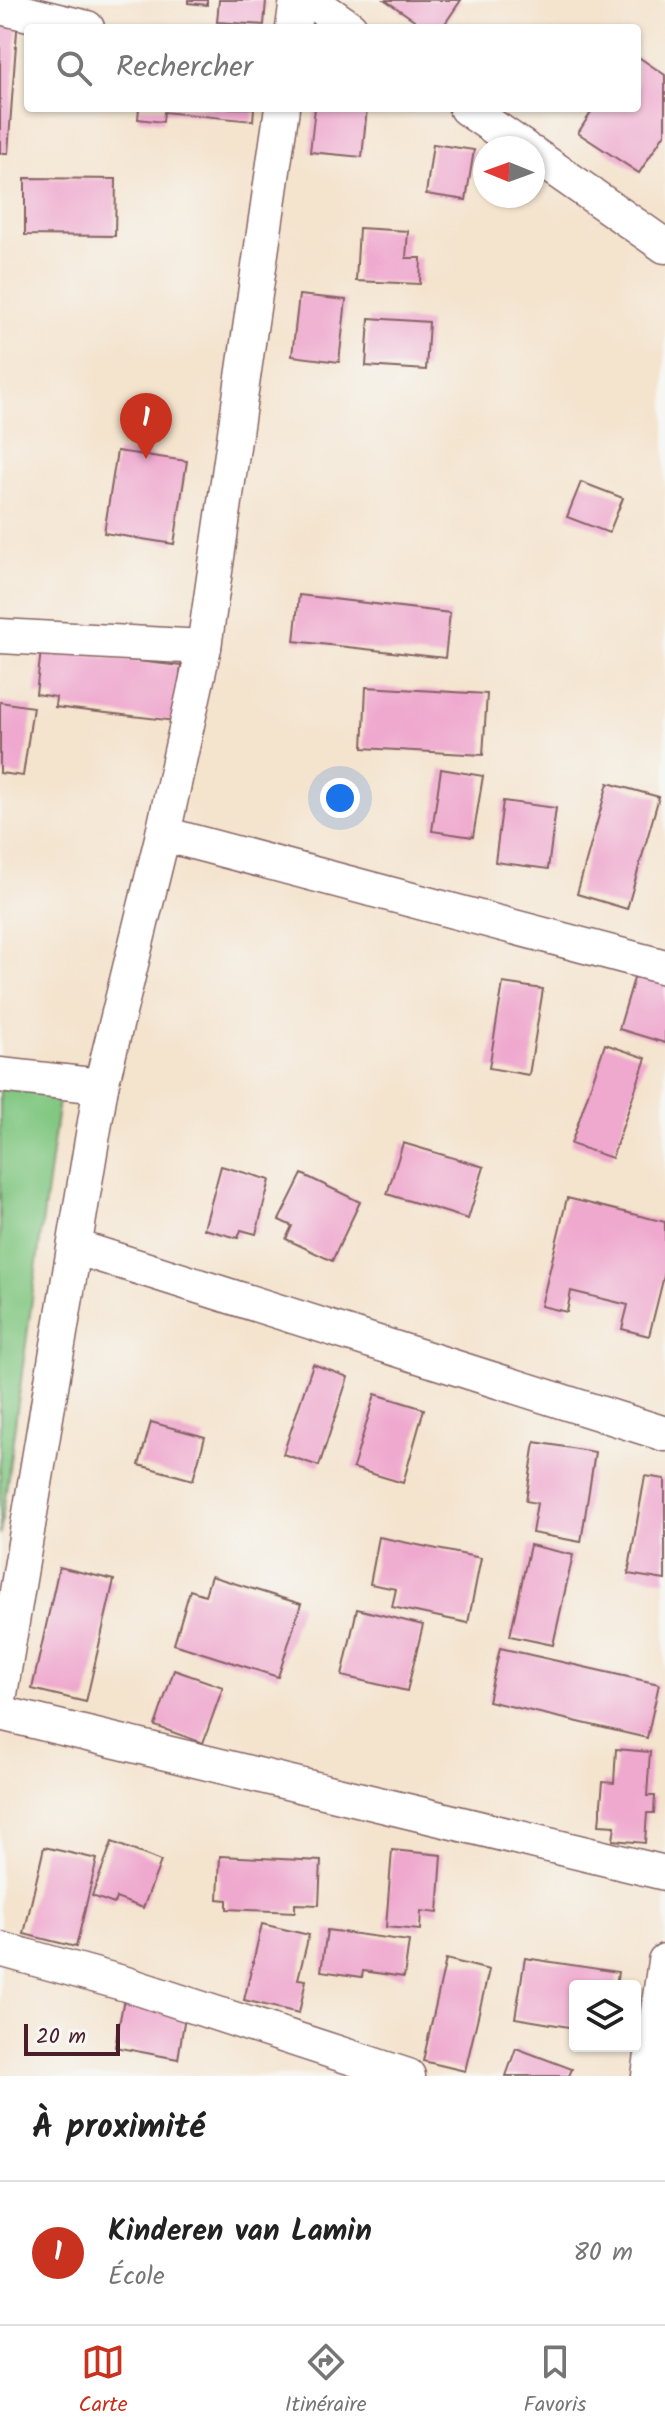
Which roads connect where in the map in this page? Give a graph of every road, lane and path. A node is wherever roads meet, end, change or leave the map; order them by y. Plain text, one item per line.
1 (297, 0) edge
2 (0, 7) edge
3 (70, 24) edge
4 (294, 24) edge
5 (281, 112) edge
6 (472, 112) edge
7 (507, 136) edge
8 (545, 162) edge
9 (665, 246) edge
10 (0, 636) edge
11 (204, 647) junction
12 (163, 834) junction
13 (665, 967) edge
14 (0, 1075) edge
15 (101, 1086) junction
16 (75, 1247) junction
17 (665, 1434) edge
18 (0, 1694) edge
19 (0, 1713) edge
20 (665, 1873) edge
21 (0, 1949) edge
22 (665, 1961) edge
23 (408, 2076) edge
24 (649, 2076) edge

1 - 4 street
2 - 3 street
5 - 11 street
6 - 7 street
8 - 9 street
10 - 11 street
11 - 12 street
12 - 13 street
12 - 15 street
14 - 15 street
15 - 16 street
16 - 17 street
16 - 18 street
19 - 20 street
21 - 23 street
22 - 24 street

